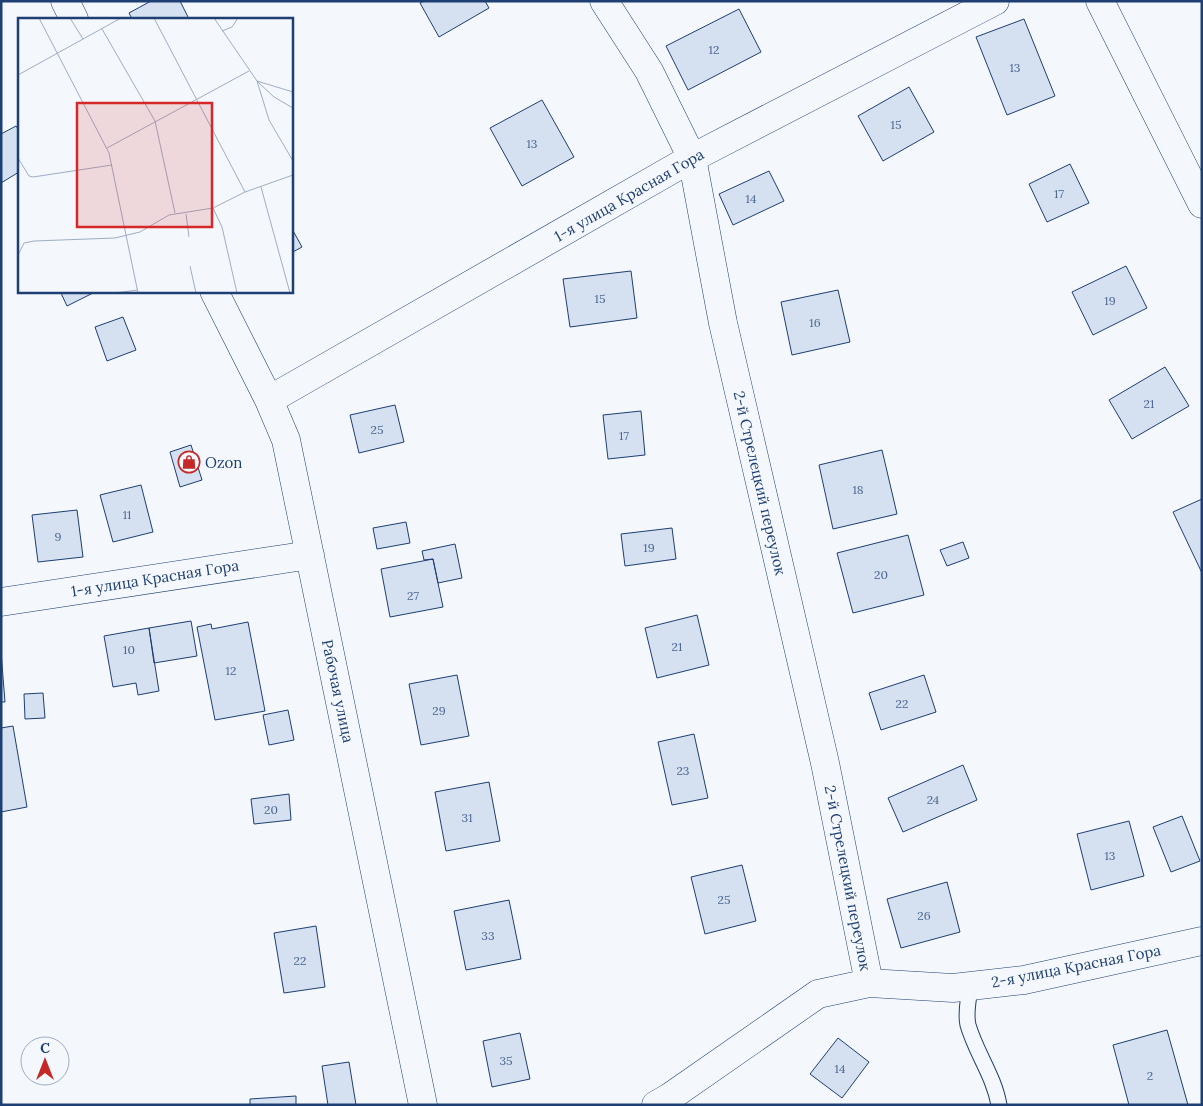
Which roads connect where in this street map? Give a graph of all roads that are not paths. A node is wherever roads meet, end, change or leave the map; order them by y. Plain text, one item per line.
1 (66, 1) edge
2 (604, 1) edge
3 (996, 1) edge
4 (1100, 1) edge
5 (74, 18) edge
6 (692, 158) junction
7 (1202, 204) edge
8 (215, 292) edge
9 (269, 400) junction
10 (310, 555) junction
11 (1, 602) edge
12 (1202, 941) edge
13 (869, 983) junction
14 (970, 986) junction
15 (423, 1105) edge
16 (656, 1105) edge
17 (999, 1105) edge

1 - 5 street
2 - 6 street, 2-й Стрелецкий переулок
3 - 6 street, 1-я улица Красная Гора
4 - 7 street
6 - 9 street, 1-я улица Красная Гора
6 - 13 street, 2-й Стрелецкий переулок
8 - 9 street, Рабочая улица
9 - 10 street, Рабочая улица
10 - 11 street, 1-я улица Красная Гора
10 - 15 street, Рабочая улица
12 - 14 street, 2-я улица Красная Гора
13 - 14 street, 2-я улица Красная Гора
13 - 16 street, 2-я улица Красная Гора
14 - 17 lane

